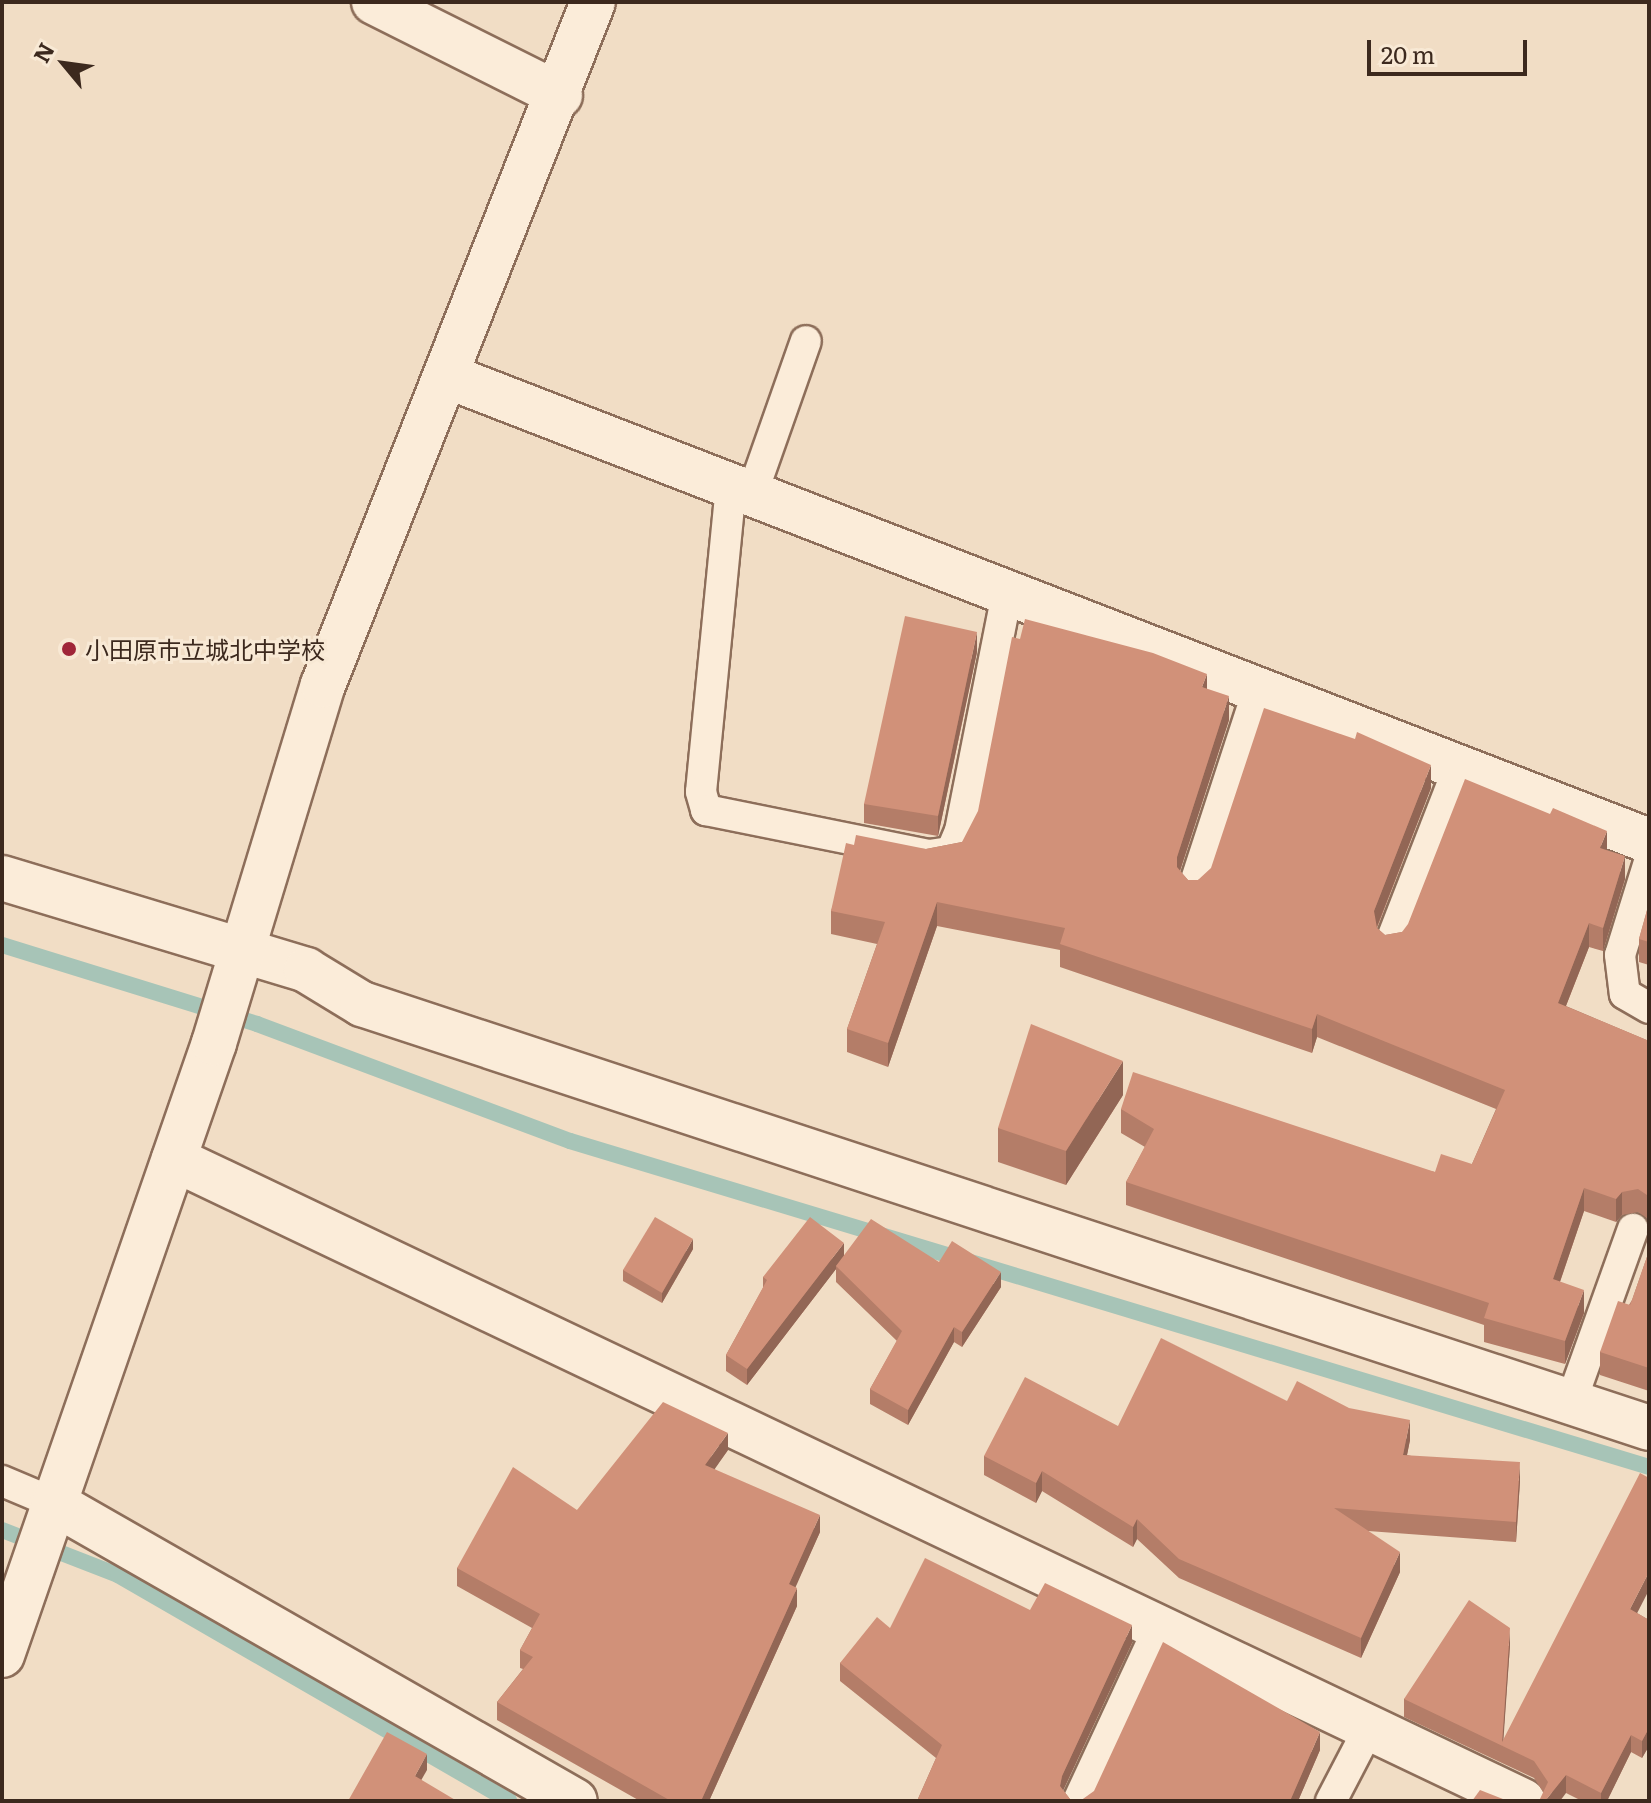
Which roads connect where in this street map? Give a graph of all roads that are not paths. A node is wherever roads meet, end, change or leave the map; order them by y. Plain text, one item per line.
1 (374, 2) edge
2 (593, 2) edge
3 (560, 95) junction
4 (806, 341) dead end
5 (447, 376) junction
6 (741, 490) junction
7 (1007, 593) junction
8 (1258, 690) junction
9 (1459, 767) junction
10 (1649, 841) edge
11 (1649, 862) edge
12 (2, 878) edge
13 (1194, 886) edge
14 (1391, 941) edge
15 (240, 953) junction
16 (1649, 1008) edge
17 (174, 1159) junction
18 (1633, 1229) dead end
19 (1571, 1402) junction
20 (1649, 1428) edge
21 (2, 1481) edge
22 (52, 1502) junction
23 (1159, 1627) junction
24 (2, 1655) edge
25 (1369, 1728) junction
26 (575, 1801) edge
27 (1078, 1801) edge
28 (1331, 1801) edge
29 (1523, 1801) edge

1 - 3 street
2 - 3 street
3 - 5 street
4 - 6 lane
5 - 6 street
5 - 15 street
6 - 7 street
6 - 7 lane
7 - 8 street
8 - 9 street
8 - 13 lane
9 - 10 street
9 - 14 lane
11 - 16 lane
12 - 15 street
15 - 17 street
15 - 19 street
17 - 22 street
17 - 23 street
18 - 19 lane
19 - 20 street
21 - 22 lane
22 - 24 street
22 - 26 street
23 - 25 street
23 - 27 lane
25 - 28 lane
25 - 29 street

